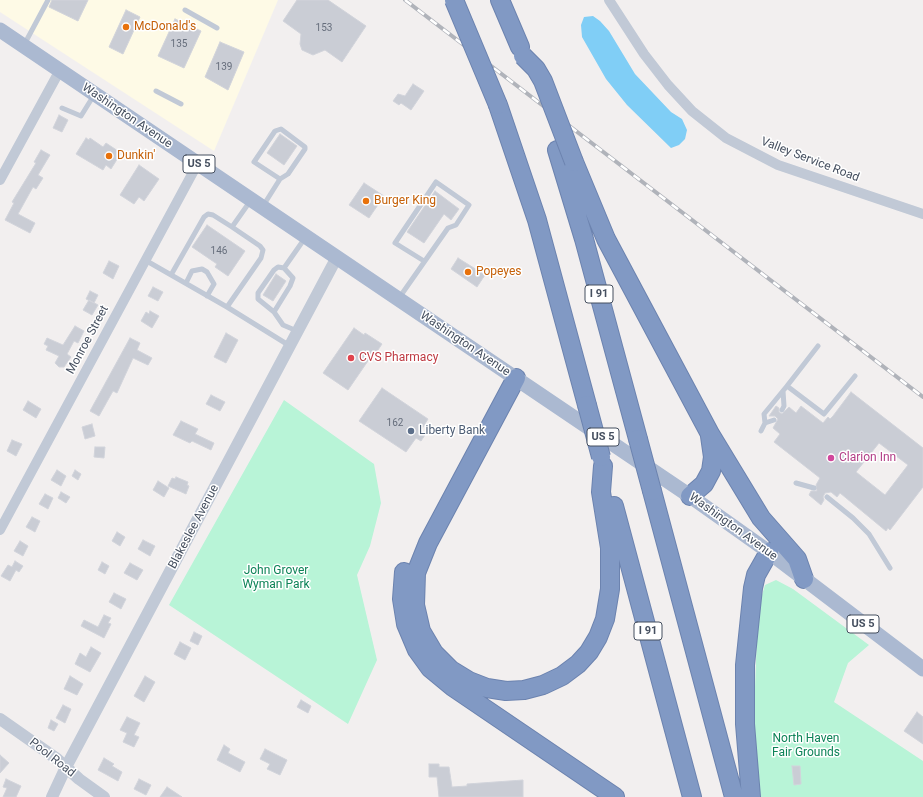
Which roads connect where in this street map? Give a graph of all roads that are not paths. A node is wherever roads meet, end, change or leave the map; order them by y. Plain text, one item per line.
1 (48, 0) edge
2 (454, 0) edge
3 (500, 0) edge
4 (609, 0) edge
5 (186, 10) dead end
6 (217, 28) dead end
7 (0, 30) edge
8 (24, 46) junction
9 (521, 52) junction
10 (60, 70) junction
11 (156, 91) dead end
12 (95, 94) junction
13 (181, 104) dead end
14 (62, 108) dead end
15 (198, 163) junction
16 (280, 179) junction
17 (0, 180) edge
18 (257, 203) junction
19 (923, 214) edge
20 (232, 227) junction
21 (306, 236) junction
22 (337, 257) junction
23 (145, 260) junction
24 (424, 261) junction
25 (284, 268) junction
26 (171, 275) junction
27 (186, 283) junction
28 (208, 296) junction
29 (398, 298) junction
30 (227, 307) junction
31 (274, 312) junction
32 (298, 332) junction
33 (290, 346) junction
34 (818, 346) dead end
35 (511, 375) junction
36 (855, 376) dead end
37 (787, 386) junction
38 (783, 391) junction
39 (782, 410) dead end
40 (774, 420) dead end
41 (765, 423) junction
42 (761, 431) dead end
43 (710, 434) junction
44 (602, 461) junction
45 (796, 483) dead end
46 (814, 488) dead end
47 (690, 496) junction
48 (827, 497) dead end
49 (0, 530) edge
50 (769, 552) junction
51 (890, 568) dead end
52 (804, 579) junction
53 (923, 669) edge
54 (0, 719) edge
55 (66, 767) junction
56 (52, 797) edge
57 (104, 797) edge
58 (615, 797) edge
59 (692, 797) edge
60 (734, 797) edge
61 (751, 797) edge

1 - 8 lane
2 - 44 highway, I 91, bridge
3 - 9 highway, I 91
4 - 19 street, Valley Service Road
5 - 6 lane
7 - 8 main road, Washington Avenue / US 5
8 - 10 main road, Washington Avenue / US 5
9 - 43 highway, bridge
9 - 60 highway, I 91, bridge
10 - 12 main road, Washington Avenue / US 5
10 - 17 street
11 - 13 lane
12 - 14 lane
12 - 15 main road, Washington Avenue / US 5
15 - 18 main road, Washington Avenue / US 5
15 - 23 street, Monroe Street
16 - 16 lane
16 - 18 lane
18 - 20 lane
18 - 21 main road, Washington Avenue / US 5
20 - 26 lane
20 - 30 lane
21 - 22 main road, Washington Avenue / US 5
21 - 25 lane
22 - 29 main road, Washington Avenue / US 5
22 - 32 street, Blakeslee Avenue
23 - 26 lane
23 - 49 street, Monroe Street
24 - 24 lane
24 - 29 lane
25 - 31 lane
25 - 31 lane
26 - 27 lane
27 - 28 lane
27 - 28 lane
28 - 30 lane
29 - 35 main road, Washington Avenue / US 5
30 - 33 lane
31 - 32 lane
32 - 33 street, Blakeslee Avenue
33 - 55 street, Blakeslee Avenue
34 - 37 lane
35 - 44 highway
35 - 47 main road, Washington Avenue / US 5
35 - 58 highway
36 - 37 lane
37 - 38 lane
38 - 39 lane
38 - 41 lane
40 - 41 lane
41 - 42 lane
43 - 47 highway
43 - 52 highway
44 - 59 highway, I 91
45 - 46 lane
47 - 50 main road, Washington Avenue / US 5
48 - 51 lane
50 - 52 main road, Washington Avenue / US 5
50 - 61 highway
52 - 53 main road, Washington Avenue / US 5
54 - 55 street, Pool Road
55 - 56 street, Blakeslee Avenue
55 - 57 street, Pool Road

